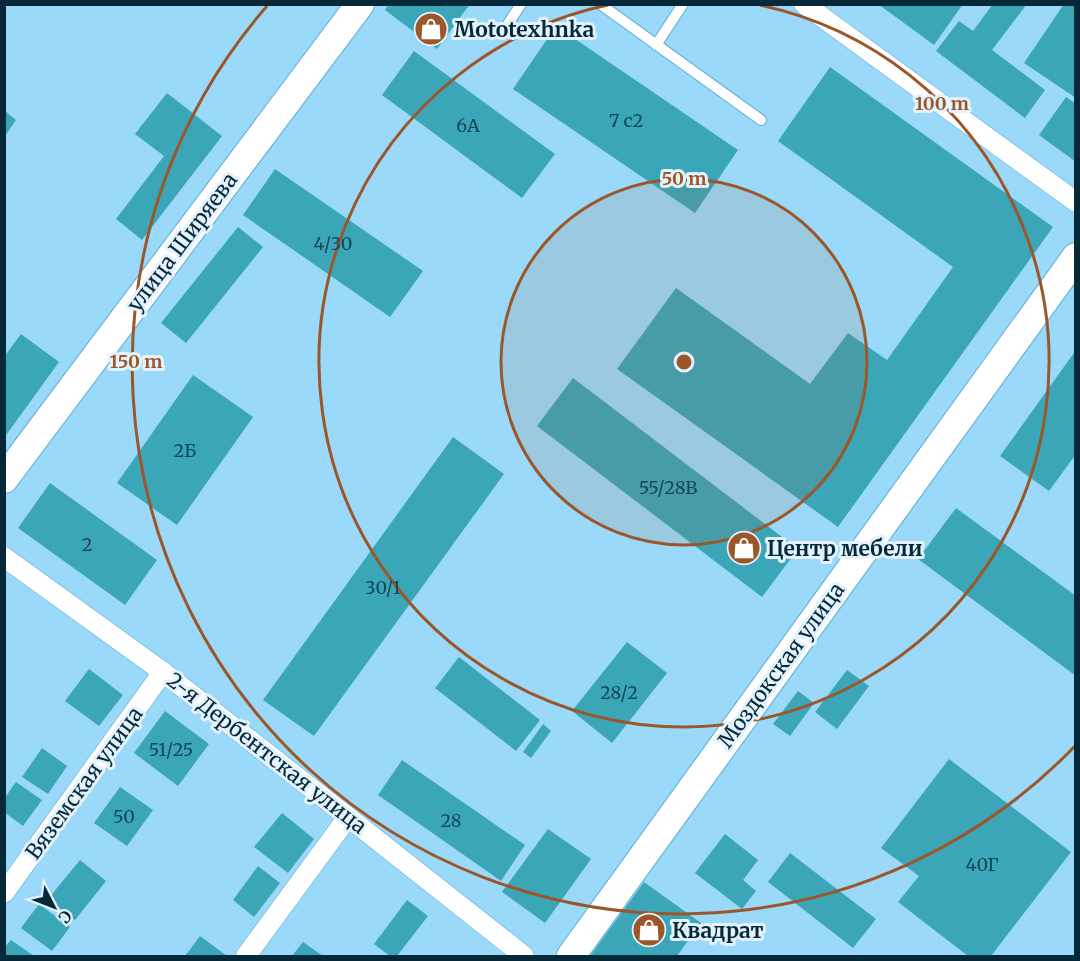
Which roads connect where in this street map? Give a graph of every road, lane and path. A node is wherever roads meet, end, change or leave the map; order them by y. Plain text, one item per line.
1 (360, 4) edge
2 (521, 4) edge
3 (600, 4) edge
4 (683, 4) edge
5 (804, 4) edge
6 (504, 30) dead end
7 (656, 45) junction
8 (761, 120) dead end
9 (1076, 202) edge
10 (1076, 257) edge
11 (4, 479) edge
12 (4, 557) edge
13 (163, 672) junction
14 (348, 817) junction
15 (4, 893) edge
16 (246, 957) edge
17 (524, 957) edge
18 (571, 957) edge

1 - 11 main road, улица Ширяева
2 - 6 lane
3 - 7 lane
4 - 7 lane
5 - 9 street
7 - 8 lane
10 - 18 main road, Моздокская улица
12 - 13 street, 2-я Дербентская улица
13 - 14 street, 2-я Дербентская улица
13 - 15 street, Вяземская улица
14 - 16 street
14 - 17 street, 2-я Дербентская улица

